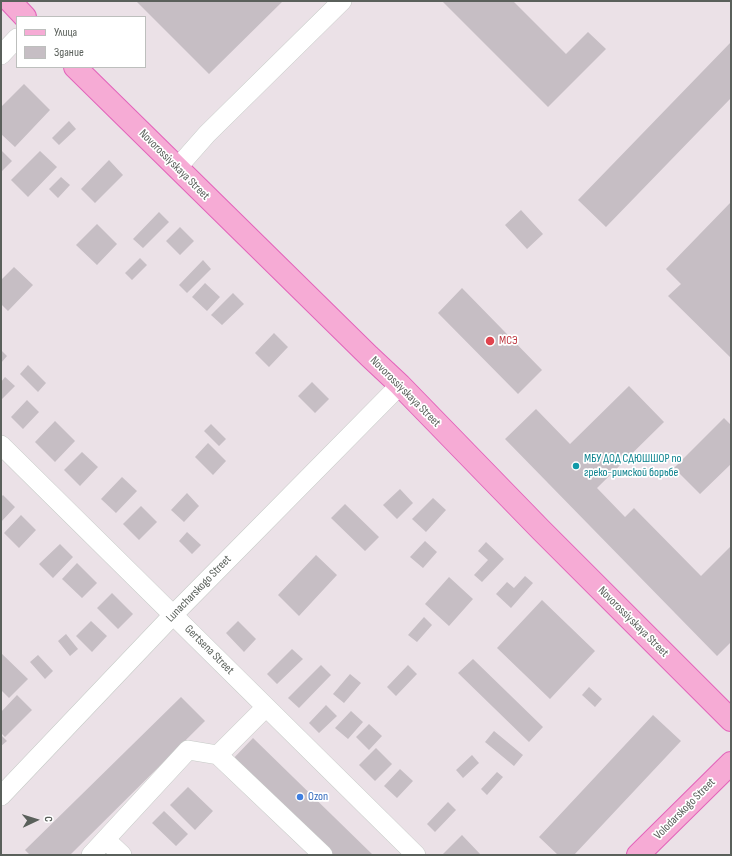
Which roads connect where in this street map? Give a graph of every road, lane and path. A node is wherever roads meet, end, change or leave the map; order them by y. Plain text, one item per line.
1 (10, 1) edge
2 (342, 1) edge
3 (24, 16) edge
4 (16, 39) edge
5 (1, 55) edge
6 (76, 68) edge
7 (177, 168) junction
8 (400, 385) junction
9 (1, 445) edge
10 (173, 615) junction
11 (266, 707) junction
12 (731, 720) edge
13 (218, 755) junction
14 (731, 763) edge
15 (1, 796) edge
16 (106, 840) junction
17 (91, 855) edge
18 (122, 855) edge
19 (323, 855) edge
20 (416, 855) edge
21 (638, 855) edge

1 - 3 main road
2 - 7 street
4 - 5 street
6 - 7 main road, Novorossiyskaya Street
7 - 8 main road, Novorossiyskaya Street
8 - 10 street, Lunacharskogo Street
8 - 12 main road, Novorossiyskaya Street
9 - 10 street, Gertsena Street
10 - 11 street, Gertsena Street
10 - 15 street, Lunacharskogo Street
11 - 13 street
11 - 20 street, Gertsena Street
13 - 16 street
13 - 19 street
14 - 21 main road, Volodarskogo Street
16 - 17 street
16 - 18 street

